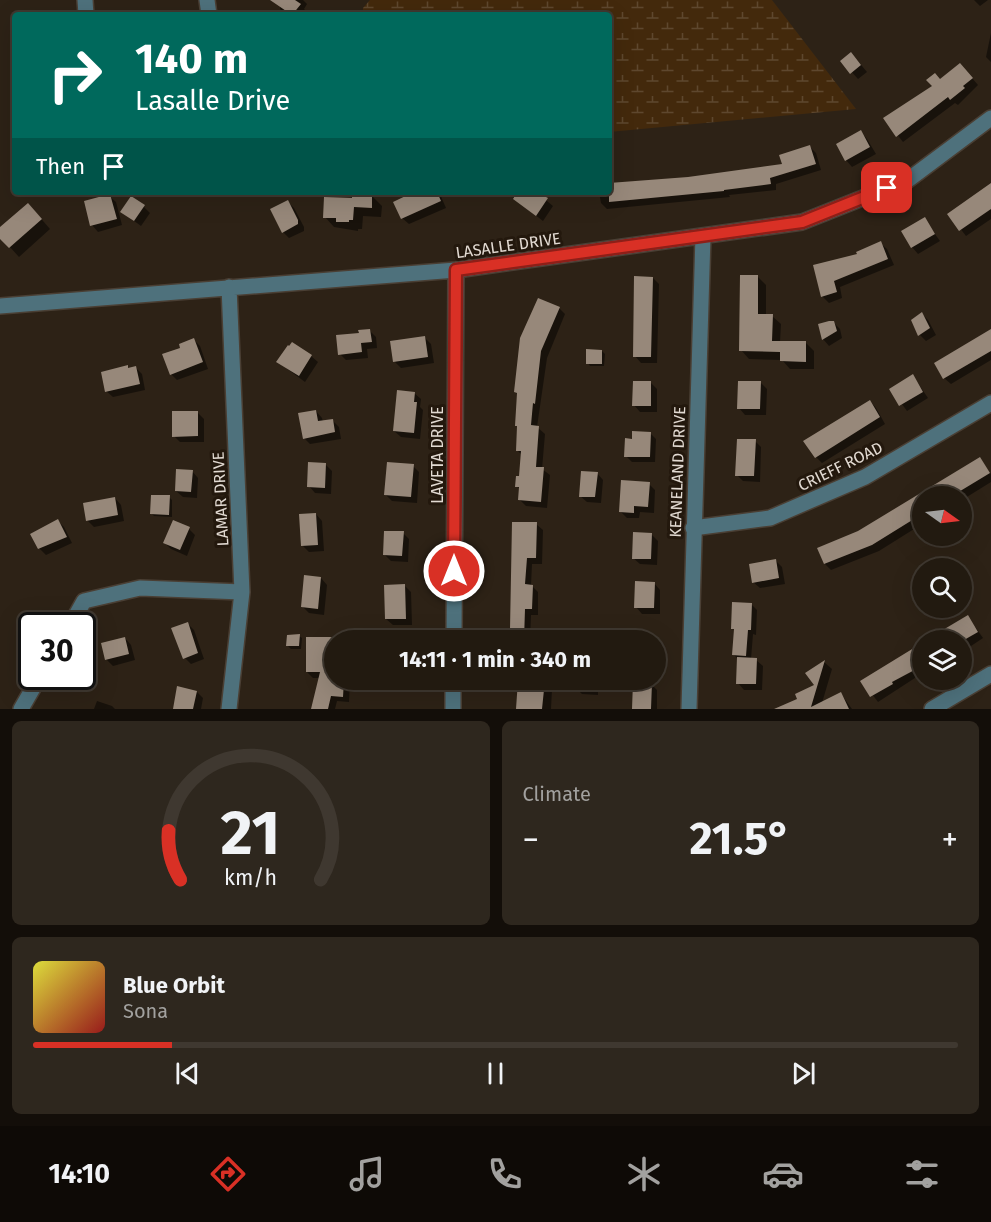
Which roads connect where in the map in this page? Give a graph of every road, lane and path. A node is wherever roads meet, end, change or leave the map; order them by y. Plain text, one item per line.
1 (991, 118) edge
2 (703, 236) junction
3 (456, 270) junction
4 (228, 287) junction
5 (0, 306) edge
6 (991, 403) edge
7 (693, 528) junction
8 (242, 592) junction
9 (78, 612) edge
10 (454, 630) edge
11 (991, 674) edge
12 (32, 690) edge
13 (453, 690) edge
14 (21, 709) edge
15 (229, 709) edge
16 (453, 709) edge
17 (689, 709) edge
18 (932, 709) edge

1 - 2 street, LASALLE DRIVE
2 - 3 street, LASALLE DRIVE
2 - 7 street, KEANELAND DRIVE
3 - 4 street, LASALLE DRIVE
3 - 10 street, LAVETA DRIVE
4 - 5 street, LASALLE DRIVE
4 - 8 street, LAMAR DRIVE
6 - 7 street, CRIEFF ROAD
7 - 17 street, KEANELAND DRIVE
8 - 9 street
8 - 15 street, LAMAR DRIVE
11 - 18 street
12 - 14 street
13 - 16 street

